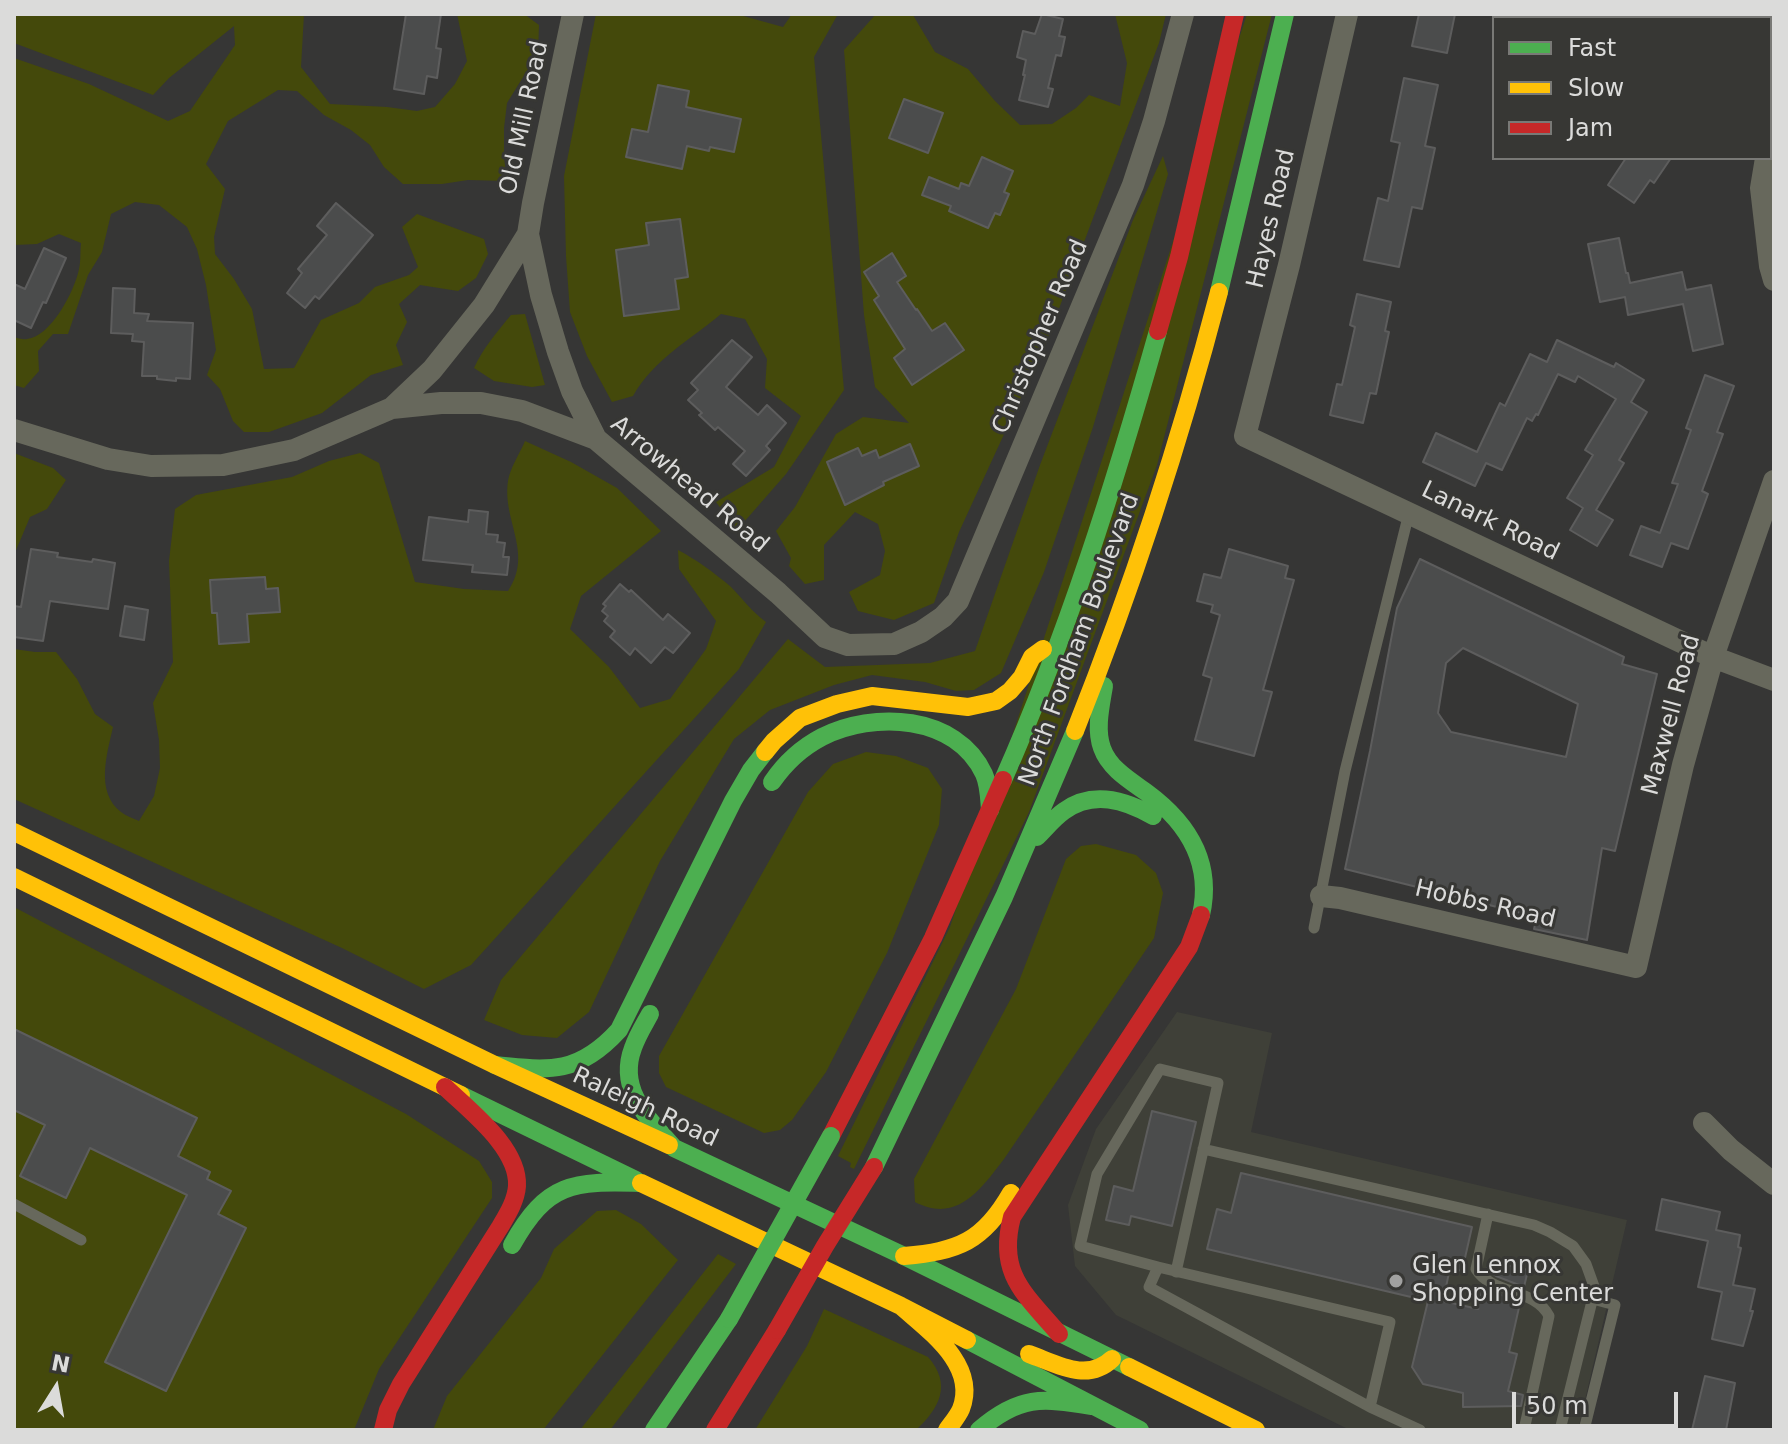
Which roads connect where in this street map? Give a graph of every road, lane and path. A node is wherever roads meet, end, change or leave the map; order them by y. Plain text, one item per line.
1 (573, 14) edge
2 (1183, 14) edge
3 (1235, 14) edge
4 (1285, 14) edge
5 (1347, 14) edge
6 (1766, 160) edge
7 (528, 234) junction
8 (1774, 280) edge
9 (392, 408) junction
10 (14, 430) edge
11 (1245, 436) joint
12 (596, 439) junction
13 (1774, 481) edge
14 (1409, 512) junction
15 (1117, 620) junction
16 (1062, 636) junction
17 (894, 644) joint
18 (1713, 657) junction
19 (1774, 680) edge
20 (761, 801) dead end
21 (990, 810) junction
22 (14, 832) edge
23 (1026, 848) junction
24 (14, 877) edge
25 (1321, 896) junction
26 (1314, 928) dead end
27 (1636, 967) joint
28 (657, 1002) dead end
29 (495, 1065) junction
30 (445, 1087) junction
31 (1704, 1123) dead end
32 (674, 1148) junction
33 (1203, 1149) junction
34 (641, 1183) junction
35 (1774, 1184) edge
36 (14, 1204) edge
37 (1488, 1214) junction
38 (81, 1240) dead end
39 (904, 1256) junction
40 (503, 1259) dead end
41 (1158, 1267) junction
42 (1176, 1272) junction
43 (1593, 1299) junction
44 (901, 1306) junction
45 (1059, 1334) junction
46 (1112, 1359) junction
47 (1092, 1406) junction
48 (1370, 1407) junction
49 (383, 1430) edge
50 (654, 1430) edge
51 (715, 1430) edge
52 (947, 1430) edge
53 (979, 1430) edge
54 (1140, 1430) edge
55 (1256, 1430) edge
56 (1420, 1430) edge
57 (1524, 1430) edge
58 (1560, 1430) edge
59 (1584, 1430) edge

1 - 7 street, Old Mill Road
2 - 17 street, Christopher Road
3 - 16 main road, North Fordham Boulevard
4 - 15 main road, North Fordham Boulevard
5 - 11 street, Hayes Road
6 - 8 street
7 - 9 street, Old Mill Road
7 - 12 street, Old Mill Road
9 - 10 street, Arrowhead Road
9 - 12 street, Arrowhead Road
11 - 14 street, Lanark Road
12 - 17 street, Arrowhead Road
13 - 18 street, Maxwell Road
14 - 18 street, Lanark Road
14 - 25 lane
15 - 23 main road, North Fordham Boulevard
15 - 45 main road
16 - 21 main road, North Fordham Boulevard
16 - 29 main road
18 - 19 street, Lanark Road
18 - 27 street, Maxwell Road
20 - 21 main road
21 - 50 main road, North Fordham Boulevard, bridge
22 - 29 main road, Raleigh Road
23 - 39 main road
23 - 51 main road, North Fordham Boulevard, bridge
24 - 30 main road
25 - 26 lane
25 - 27 street, Hobbs Road
28 - 32 main road
29 - 32 main road, Raleigh Road
30 - 34 main road
30 - 49 main road
31 - 35 street
32 - 39 main road, Raleigh Road
33 - 37 lane
33 - 41 lane
33 - 42 lane
34 - 40 main road
34 - 44 main road
36 - 38 lane
37 - 43 lane
37 - 57 lane
39 - 45 main road, Raleigh Road
41 - 42 lane
41 - 48 lane
42 - 48 lane
43 - 58 lane
43 - 59 lane
44 - 46 main road
44 - 47 main road
44 - 52 main road
45 - 46 main road, Raleigh Road
46 - 55 main road, Raleigh Road
47 - 53 main road
47 - 54 main road
48 - 56 lane

